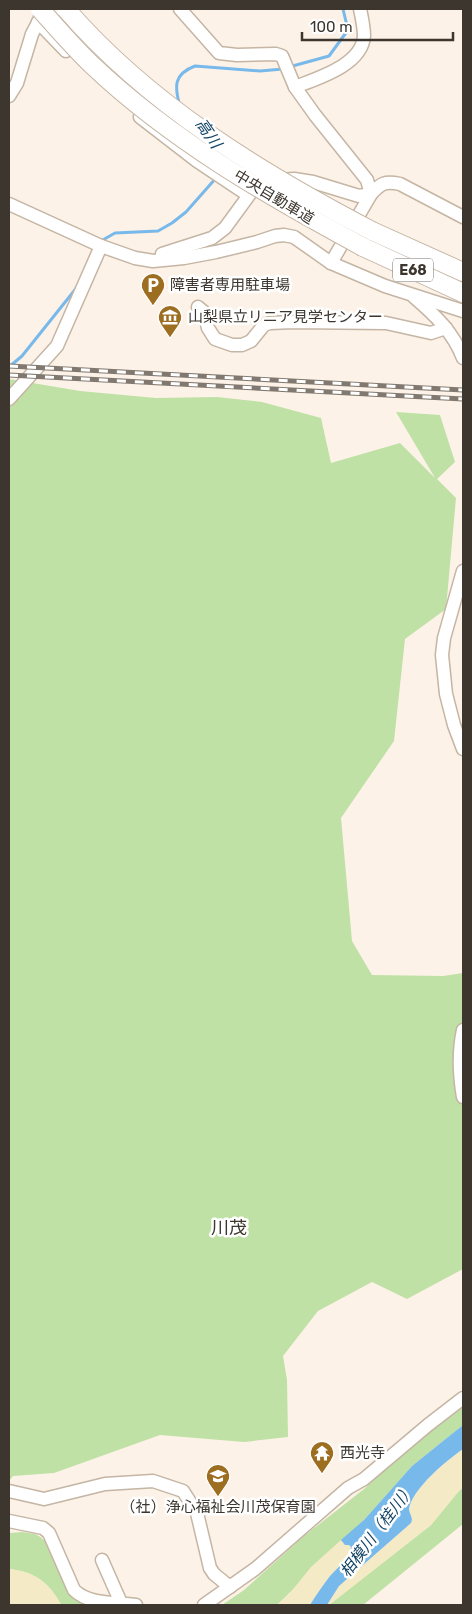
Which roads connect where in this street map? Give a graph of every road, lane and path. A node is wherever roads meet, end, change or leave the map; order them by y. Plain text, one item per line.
1 (45, 9) edge
2 (66, 9) edge
3 (180, 9) edge
4 (360, 9) edge
5 (39, 15) edge
6 (294, 84) junction
7 (9, 96) edge
8 (371, 194) junction
9 (248, 196) junction
10 (9, 204) edge
11 (463, 217) edge
12 (101, 246) junction
13 (135, 258) junction
14 (331, 263) junction
15 (463, 272) edge
16 (463, 293) edge
17 (410, 294) junction
18 (198, 307) dead end
19 (463, 311) edge
20 (446, 328) junction
21 (463, 358) edge
22 (9, 399) edge
23 (463, 571) edge
24 (463, 749) edge
25 (463, 1030) edge
26 (463, 1097) edge
27 (463, 1398) edge
28 (9, 1491) edge
29 (9, 1521) edge
30 (102, 1560) dead end
31 (230, 1587) junction
32 (121, 1603) junction
33 (136, 1605) edge
34 (204, 1605) edge

1 - 5 street
2 - 15 highway, 中央自動車道 / E68, bridge
3 - 6 street
4 - 6 street
5 - 7 street
5 - 9 street
5 - 16 highway, 中央自動車道 / E68, bridge
6 - 8 street
8 - 9 street
8 - 11 street
8 - 14 street
9 - 13 street
10 - 12 street
12 - 13 street
12 - 22 street
13 - 14 street
14 - 17 street
17 - 19 street
17 - 20 street
18 - 20 street
20 - 21 street
23 - 24 street
25 - 26 street
27 - 31 street
28 - 31 street
29 - 32 street
30 - 32 street
31 - 34 street
32 - 33 street

